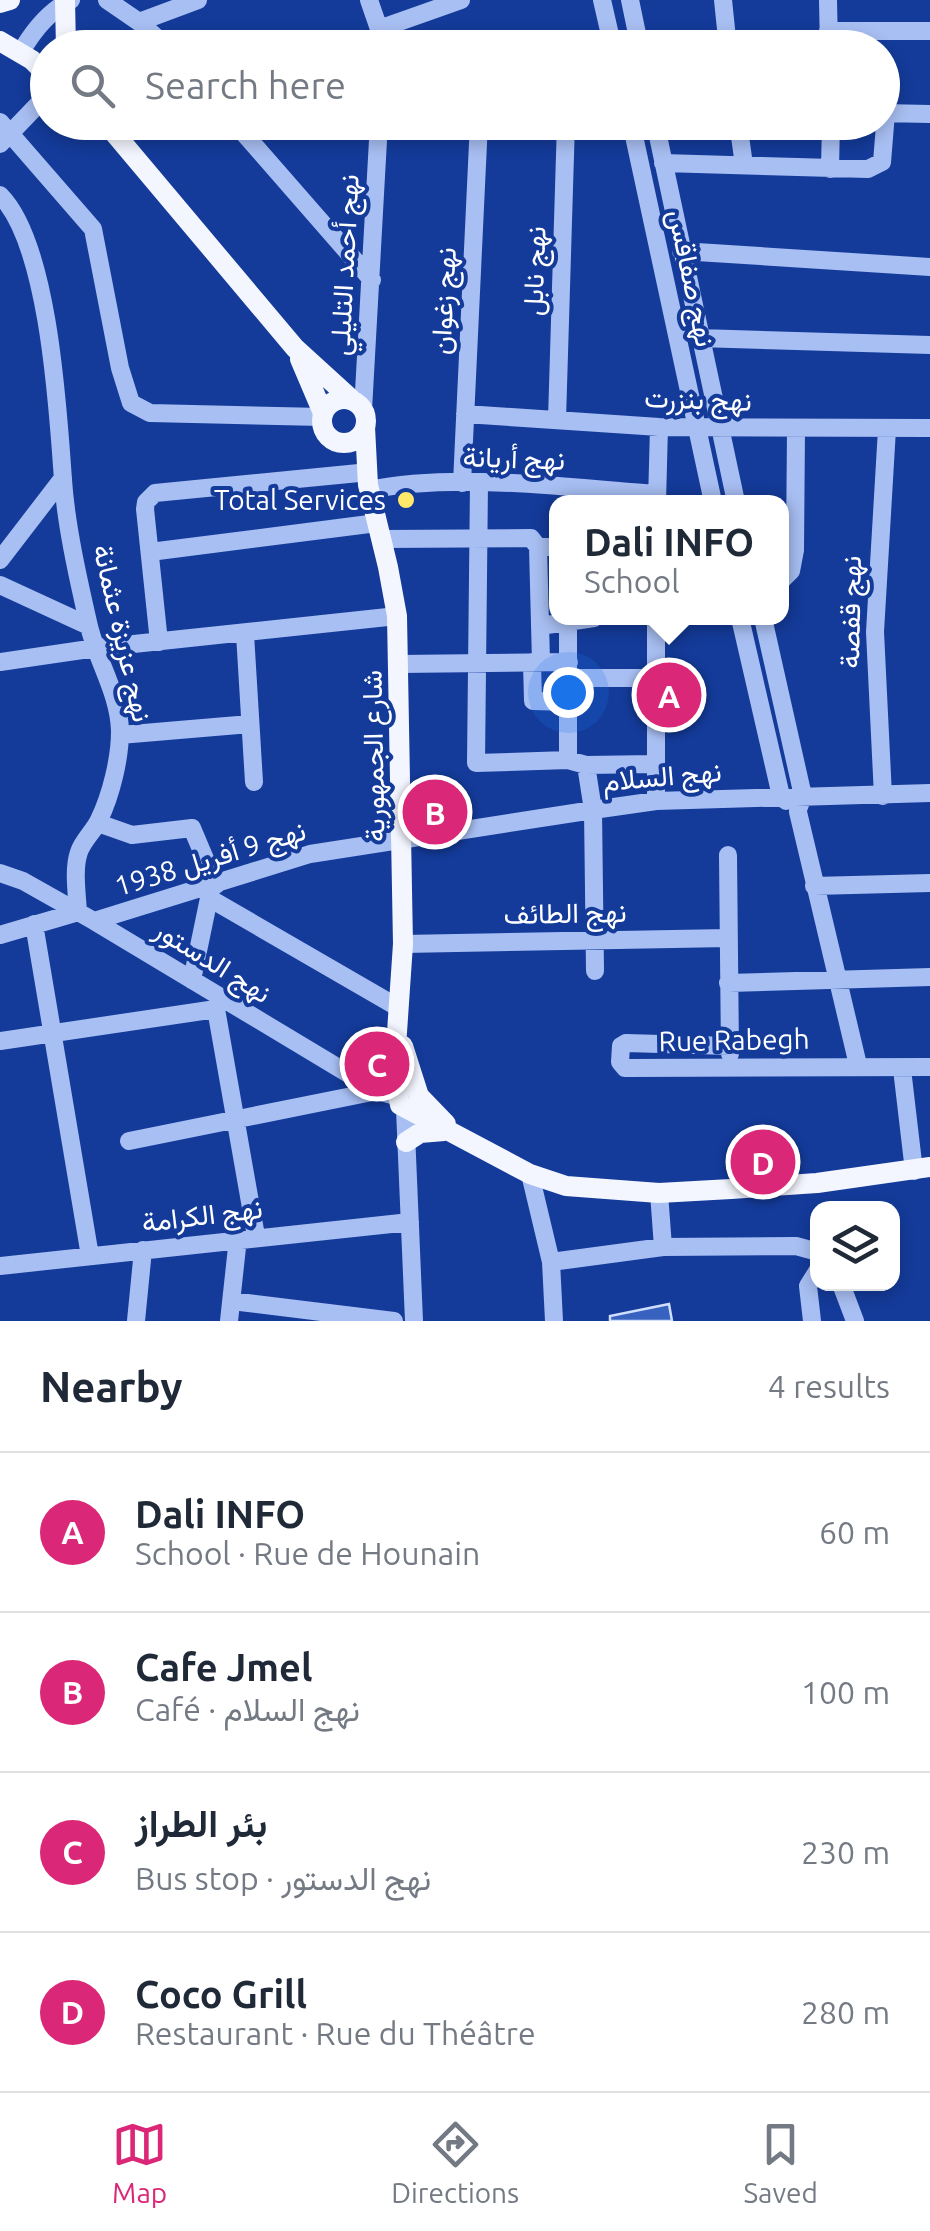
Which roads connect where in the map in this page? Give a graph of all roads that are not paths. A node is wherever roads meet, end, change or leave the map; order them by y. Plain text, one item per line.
1 (10, 0) edge
2 (68, 0) edge
3 (107, 0) edge
4 (198, 0) edge
5 (369, 0) edge
6 (460, 0) edge
7 (602, 0) edge
8 (630, 0) edge
9 (723, 0) edge
10 (828, 0) edge
11 (0, 3) edge
12 (139, 22) junction
13 (38, 30) edge
14 (67, 30) edge
15 (148, 30) edge
16 (378, 30) edge
17 (397, 30) edge
18 (609, 30) edge
19 (636, 30) edge
20 (726, 30) edge
21 (829, 30) edge
22 (930, 31) edge
23 (900, 33) edge
24 (0, 41) edge
25 (30, 48) edge
26 (26, 56) junction
27 (30, 60) edge
28 (30, 110) edge
29 (900, 113) edge
30 (930, 114) edge
31 (4, 133) edge
32 (103, 140) edge
33 (120, 140) edge
34 (250, 140) edge
35 (378, 140) edge
36 (478, 140) edge
37 (565, 140) edge
38 (634, 140) edge
39 (658, 140) edge
40 (741, 140) edge
41 (831, 140) edge
42 (883, 140) edge
43 (663, 163) junction
44 (744, 165) junction
45 (830, 169) junction
46 (0, 195) edge
47 (681, 252) junction
48 (216, 254) junction
49 (930, 267) edge
50 (372, 280) junction
51 (699, 338) junction
52 (930, 345) edge
53 (295, 348) junction
54 (360, 412) junction
55 (465, 414) junction
56 (323, 415) junction
57 (557, 420) junction
58 (659, 427) junction
59 (696, 427) junction
60 (719, 428) junction
61 (886, 428) junction
62 (930, 428) edge
63 (796, 429) junction
64 (337, 442) junction
65 (63, 478) junction
66 (365, 483) junction
67 (470, 483) junction
68 (574, 495) edge
69 (657, 495) edge
70 (711, 495) edge
71 (734, 495) edge
72 (379, 531) junction
73 (478, 539) junction
74 (547, 547) edge
75 (150, 552) junction
76 (0, 560) edge
77 (789, 572) edge
78 (0, 585) edge
79 (396, 616) junction
80 (549, 624) edge
81 (568, 625) edge
82 (656, 625) edge
83 (742, 625) edge
84 (764, 625) edge
85 (89, 626) junction
86 (540, 626) junction
87 (245, 634) junction
88 (159, 642) junction
89 (96, 648) junction
90 (0, 662) edge
91 (475, 662) junction
92 (537, 662) junction
93 (399, 664) junction
94 (569, 670) junction
95 (654, 678) junction
96 (569, 702) junction
97 (250, 724) junction
98 (120, 736) junction
99 (577, 762) junction
100 (654, 764) junction
101 (254, 782) dead end
102 (930, 793) edge
103 (781, 796) junction
104 (883, 796) junction
105 (656, 801) junction
106 (800, 804) junction
107 (593, 810) junction
108 (98, 822) junction
109 (402, 841) junction
110 (728, 856) dead end
111 (0, 872) edge
112 (930, 883) edge
113 (814, 886) junction
114 (210, 890) junction
115 (86, 917) junction
116 (34, 924) junction
117 (0, 935) edge
118 (728, 938) junction
119 (595, 940) junction
120 (403, 944) junction
121 (595, 971) dead end
122 (930, 977) edge
123 (192, 980) junction
124 (838, 981) junction
125 (728, 983) junction
126 (219, 1005) junction
127 (399, 1018) junction
128 (54, 1034) junction
129 (0, 1041) edge
130 (730, 1046) junction
131 (858, 1065) junction
132 (930, 1067) edge
133 (730, 1070) junction
134 (902, 1070) junction
135 (400, 1100) junction
136 (238, 1121) junction
137 (444, 1131) junction
138 (467, 1140) junction
139 (130, 1141) dead end
140 (406, 1142) junction
141 (922, 1169) edge
142 (530, 1174) junction
143 (659, 1193) junction
144 (410, 1222) junction
145 (247, 1237) junction
146 (664, 1247) junction
147 (143, 1250) junction
148 (810, 1250) edge
149 (90, 1256) junction
150 (552, 1262) junction
151 (0, 1263) edge
152 (810, 1283) edge
153 (843, 1291) edge
154 (232, 1301) junction
155 (322, 1316) edge
156 (136, 1321) edge
157 (230, 1321) edge
158 (394, 1321) edge
159 (414, 1321) edge
160 (554, 1321) edge
161 (812, 1321) edge
162 (855, 1321) edge

1 - 11 main road
2 - 13 street
2 - 14 main road, bridge
3 - 12 street
4 - 12 street
5 - 16 street
6 - 17 street
7 - 18 street
8 - 19 street
9 - 20 street
10 - 21 street
12 - 15 street
22 - 23 street
24 - 26 main road
25 - 26 street
26 - 27 main road
28 - 31 street
29 - 30 street
31 - 56 street
32 - 48 main road
33 - 48 main road
34 - 50 street
35 - 50 street, نهج أحمد التليلي
36 - 55 street, نهج زغوان
37 - 57 street, نهج نابل
38 - 59 street, نهج صفاقس
39 - 43 street, نهج صفاقس
40 - 44 street
41 - 45 street
42 - 45 street
43 - 44 street
43 - 47 street, نهج صفاقس
44 - 45 street
46 - 65 street, نهج عزيزة عثمانة
47 - 49 street
47 - 51 street, نهج صفاقس
48 - 53 main road
50 - 54 street, نهج أحمد التليلي
51 - 52 street
51 - 60 street, نهج صفاقس
53 - 54 main road
53 - 56 main road
54 - 56 main road
54 - 64 main road
54 - 66 main road
55 - 57 street, نهج بنزرت
55 - 67 street, نهج زغوان
56 - 64 main road
57 - 58 street, نهج بنزرت
58 - 59 street, نهج بنزرت
58 - 69 street
59 - 60 street, نهج بنزرت
59 - 70 street, نهج صفاقس
60 - 63 street, نهج بنزرت
60 - 71 street, نهج صفاقس
61 - 62 street, نهج بنزرت
61 - 63 street, نهج بنزرت
61 - 104 street, نهج قفصة
63 - 77 street
64 - 66 main road
65 - 76 street
65 - 85 street, نهج عزيزة عثمانة
66 - 67 street, نهج أريانة
66 - 72 main road, شارع الجمهورية
66 - 75 street, نهج أريانة
67 - 68 street, نهج أريانة
67 - 73 street, نهج زغوان
72 - 73 street
72 - 75 street
72 - 79 main road, شارع الجمهورية
73 - 74 street
73 - 91 street, نهج زغوان
74 - 86 street
75 - 88 street, نهج أريانة
78 - 85 street
79 - 87 street
79 - 93 main road, شارع الجمهورية
80 - 86 street
81 - 94 street
82 - 95 street
83 - 103 street
84 - 106 street
85 - 89 street, نهج عزيزة عثمانة
86 - 92 street
87 - 88 street
87 - 97 street
88 - 89 street
89 - 90 street
89 - 98 street, نهج عزيزة عثمانة
91 - 92 street
91 - 93 street
91 - 99 street, نهج زغوان
92 - 94 street
92 - 96 street
93 - 109 main road, شارع الجمهورية
94 - 95 street
94 - 96 street
95 - 100 street
96 - 99 street
97 - 98 street
97 - 101 street
98 - 108 street, نهج عزيزة عثمانة
99 - 100 street
99 - 107 street
100 - 105 street
102 - 104 street, نهج السلام
103 - 105 street, نهج السلام
103 - 106 street, نهج السلام
104 - 106 street, نهج السلام
105 - 107 street, نهج السلام
106 - 113 street
107 - 109 street, نهج السلام
107 - 119 street
108 - 114 street
108 - 115 street, نهج عزيزة عثمانة
109 - 114 street, نهج 9 أفريل 1938
109 - 120 main road, شارع الجمهورية
110 - 118 street
111 - 115 street, نهج الدستور
112 - 113 street
113 - 124 street
114 - 115 street, نهج 9 أفريل 1938
114 - 123 street
114 - 127 street
115 - 116 street, نهج 9 أفريل 1938
115 - 123 street, نهج الدستور
116 - 117 street, نهج 9 أفريل 1938
116 - 128 street
118 - 119 street, نهج الطائف
118 - 125 street
119 - 120 street, نهج الطائف
119 - 121 street
120 - 127 main road, شارع الجمهورية
122 - 124 street
123 - 126 street, نهج الدستور
124 - 125 street
124 - 131 street
125 - 130 street
126 - 128 street
126 - 135 street, نهج الدستور
126 - 136 street
127 - 135 main road, شارع الجمهورية
128 - 129 street
128 - 149 street
130 - 133 street
130 - 133 street, Rue Rabegh
131 - 133 street, Rue Rabegh
131 - 134 street, Rue Rabegh
132 - 134 street, Rue Rabegh
134 - 141 street
135 - 136 street
135 - 137 main road
135 - 138 main road
135 - 140 street
136 - 139 street
136 - 145 street
137 - 138 main road
137 - 140 main road
138 - 142 main road
140 - 144 street
141 - 143 main road
142 - 143 main road
142 - 150 street
143 - 146 street
144 - 145 street, نهج الكرامة
144 - 159 street
145 - 147 street, نهج الكرامة
145 - 154 street
146 - 148 street
146 - 150 street
147 - 149 street, نهج الكرامة
147 - 156 street
149 - 151 street, نهج الكرامة
150 - 160 street
152 - 161 street
153 - 162 street
154 - 155 street
154 - 157 street
155 - 158 street

